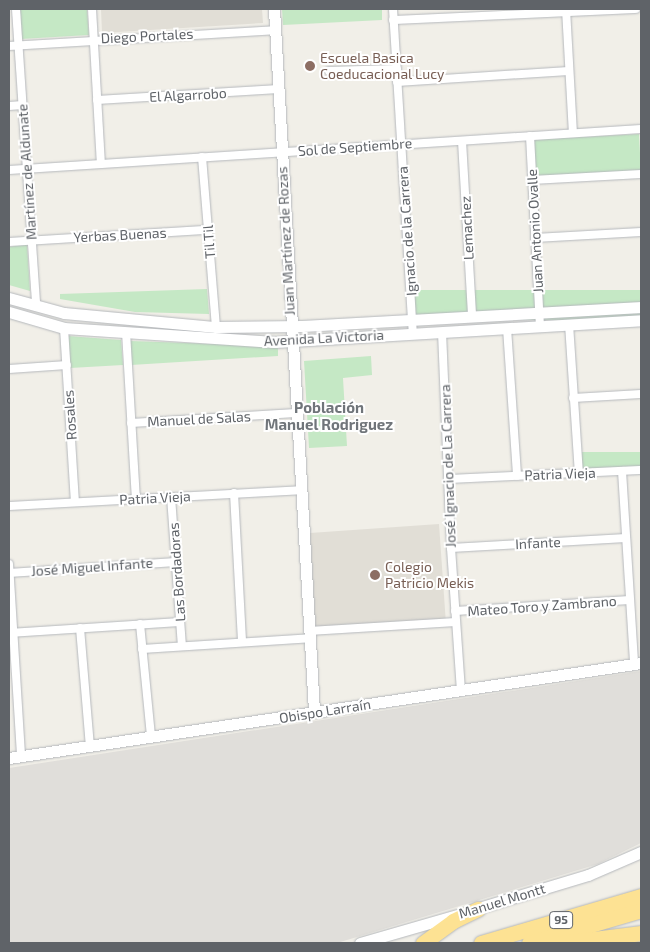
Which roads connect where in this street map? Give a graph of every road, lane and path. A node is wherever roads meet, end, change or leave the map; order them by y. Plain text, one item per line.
1 (16, 9) edge
2 (92, 9) edge
3 (274, 9) edge
4 (393, 9) edge
5 (636, 9) edge
6 (566, 11) edge
7 (393, 20) junction
8 (275, 30) junction
9 (94, 39) junction
10 (18, 45) junction
11 (9, 46) edge
12 (397, 69) junction
13 (329, 71) dead end
14 (569, 71) junction
15 (397, 82) junction
16 (278, 89) junction
17 (97, 100) junction
18 (22, 105) junction
19 (9, 106) edge
20 (641, 129) edge
21 (573, 134) junction
22 (530, 136) junction
23 (462, 141) junction
24 (401, 144) junction
25 (282, 152) junction
26 (202, 158) junction
27 (101, 164) junction
28 (27, 169) junction
29 (9, 170) edge
30 (641, 174) edge
31 (532, 180) junction
32 (208, 230) junction
33 (641, 232) edge
34 (535, 238) junction
35 (32, 240) junction
36 (9, 242) edge
37 (9, 298) edge
38 (36, 306) junction
39 (641, 307) edge
40 (9, 312) edge
41 (539, 312) junction
42 (472, 316) junction
43 (412, 318) junction
44 (641, 320) edge
45 (569, 324) junction
46 (290, 326) junction
47 (540, 326) junction
48 (216, 327) junction
49 (64, 328) junction
50 (507, 328) junction
51 (126, 332) junction
52 (442, 332) junction
53 (413, 334) junction
54 (292, 340) junction
55 (67, 365) junction
56 (9, 369) edge
57 (641, 394) edge
58 (574, 398) junction
59 (296, 413) junction
60 (131, 423) junction
61 (641, 470) edge
62 (622, 471) junction
63 (579, 473) junction
64 (517, 476) junction
65 (448, 479) junction
66 (301, 490) junction
67 (234, 494) junction
68 (171, 497) junction
69 (136, 499) junction
70 (75, 502) junction
71 (9, 506) edge
72 (626, 538) junction
73 (451, 548) junction
74 (176, 562) junction
75 (9, 564) edge
76 (9, 573) edge
77 (630, 600) junction
78 (455, 611) junction
79 (180, 622) junction
80 (456, 622) junction
81 (140, 624) junction
82 (80, 628) junction
83 (11, 633) edge
84 (310, 635) junction
85 (242, 642) junction
86 (182, 646) junction
87 (142, 648) junction
88 (637, 664) edge
89 (461, 690) junction
90 (12, 693) edge
91 (314, 712) junction
92 (151, 737) junction
93 (90, 746) junction
94 (21, 756) junction
95 (9, 758) edge
96 (641, 852) edge
97 (641, 896) edge
98 (478, 909) junction
99 (641, 910) edge
100 (641, 934) edge
101 (360, 943) edge
102 (424, 943) edge
103 (481, 943) edge
104 (529, 943) edge
105 (562, 943) edge
106 (616, 943) edge

1 - 10 street, Martínez de Aldunate
2 - 9 street
3 - 8 main road, Juan Martínez de Rozas
4 - 7 street, Ignacio de la Carrera
5 - 6 street
6 - 7 street
6 - 14 street
7 - 12 street, Ignacio de la Carrera
8 - 9 street, Diego Portales
8 - 16 main road, Juan Martínez de Rozas
9 - 10 street, Diego Portales
9 - 17 street
10 - 11 street, Diego Portales
10 - 18 street, Martínez de Aldunate
12 - 13 street
12 - 15 street, Ignacio de la Carrera
14 - 15 street
14 - 21 street
15 - 24 street, Ignacio de la Carrera
16 - 17 street, El Algarrobo
16 - 25 main road, Juan Martínez de Rozas
17 - 27 street
18 - 19 street
18 - 28 street, Martínez de Aldunate
20 - 21 street, Sol de Septiembre
21 - 22 street, Sol de Septiembre
22 - 23 street, Sol de Septiembre
22 - 31 street, Juan Antonio Ovalle
23 - 24 street, Sol de Septiembre
23 - 42 street, Lemachez
24 - 25 street, Sol de Septiembre
24 - 43 street, Ignacio de la Carrera
25 - 26 street, Sol de Septiembre
25 - 46 main road, Juan Martínez de Rozas
26 - 27 street, Sol de Septiembre
26 - 32 street, Til Til
27 - 28 street, Sol de Septiembre
28 - 29 street, Sol de Septiembre
28 - 35 street, Martínez de Aldunate
30 - 31 street
31 - 34 street, Juan Antonio Ovalle
32 - 35 street, Yerbas Buenas
32 - 48 street, Til Til
33 - 34 street
34 - 41 street, Juan Antonio Ovalle
35 - 36 street, Yerbas Buenas
35 - 38 street, Martínez de Aldunate
37 - 38 main road, Avenida La Victoria
38 - 48 main road, Avenida La Victoria
39 - 41 main road, Avenida La Victoria
40 - 49 main road, Avenida La Victoria
41 - 42 main road, Avenida La Victoria
41 - 47 street, Juan Antonio Ovalle
42 - 43 main road, Avenida La Victoria
43 - 46 main road, Avenida La Victoria
43 - 53 street, Ignacio de la Carrera
44 - 45 main road, Avenida La Victoria
45 - 47 main road, Avenida La Victoria
45 - 58 street
46 - 48 main road, Avenida La Victoria
46 - 54 main road, Juan Martínez de Rozas
47 - 50 main road, Avenida La Victoria
49 - 51 main road, Avenida La Victoria
49 - 55 street, Rosales
50 - 52 main road, Avenida La Victoria
50 - 64 street
51 - 54 main road, Avenida La Victoria
51 - 60 street
52 - 53 main road, Avenida La Victoria
52 - 65 street, José Ignacio de La Carrera
53 - 54 main road, Avenida La Victoria
54 - 59 main road, Juan Martínez de Rozas
55 - 56 street
55 - 70 street, Rosales
57 - 58 street
58 - 63 street
59 - 60 street, Manuel de Salas
59 - 66 main road, Juan Martínez de Rozas
60 - 69 street
61 - 62 street, Patria Vieja
62 - 63 street, Patria Vieja
62 - 72 street
63 - 64 street, Patria Vieja
64 - 65 street, Patria Vieja
65 - 73 street, José Ignacio de La Carrera
66 - 67 street, Patria Vieja
66 - 84 main road, Juan Martínez de Rozas
67 - 68 street, Patria Vieja
67 - 85 street
68 - 69 street, Patria Vieja
68 - 74 street, Las Bordadoras
69 - 70 street, Patria Vieja
70 - 71 street, Patria Vieja
72 - 73 street, Infante
72 - 77 street
73 - 78 street, José Ignacio de La Carrera
74 - 76 street, José Miguel Infante
74 - 79 street, Las Bordadoras
75 - 76 street
76 - 83 street
77 - 78 street, Mateo Toro y Zambrano
77 - 88 street
78 - 80 street, José Ignacio de La Carrera
79 - 81 street
79 - 86 street, Las Bordadoras
80 - 84 street, Mateo Toro y Zambrano
80 - 89 street, José Ignacio de La Carrera
81 - 82 street
81 - 87 street
82 - 83 street
82 - 93 street
83 - 90 street
84 - 85 street, Mateo Toro y Zambrano
84 - 91 main road, Juan Martínez de Rozas
85 - 86 street, Mateo Toro y Zambrano
86 - 87 street, Mateo Toro y Zambrano
87 - 92 street
88 - 89 main road, Obispo Larraín
89 - 91 main road, Obispo Larraín
90 - 94 street
91 - 92 main road, Obispo Larraín
92 - 93 main road, Obispo Larraín
93 - 94 main road, Obispo Larraín
94 - 95 main road, Obispo Larraín
96 - 98 main road, Manuel Montt
97 - 103 highway, 95
98 - 101 main road, Manuel Montt
98 - 102 highway
99 - 104 highway, 95
100 - 105 highway
100 - 106 main road

